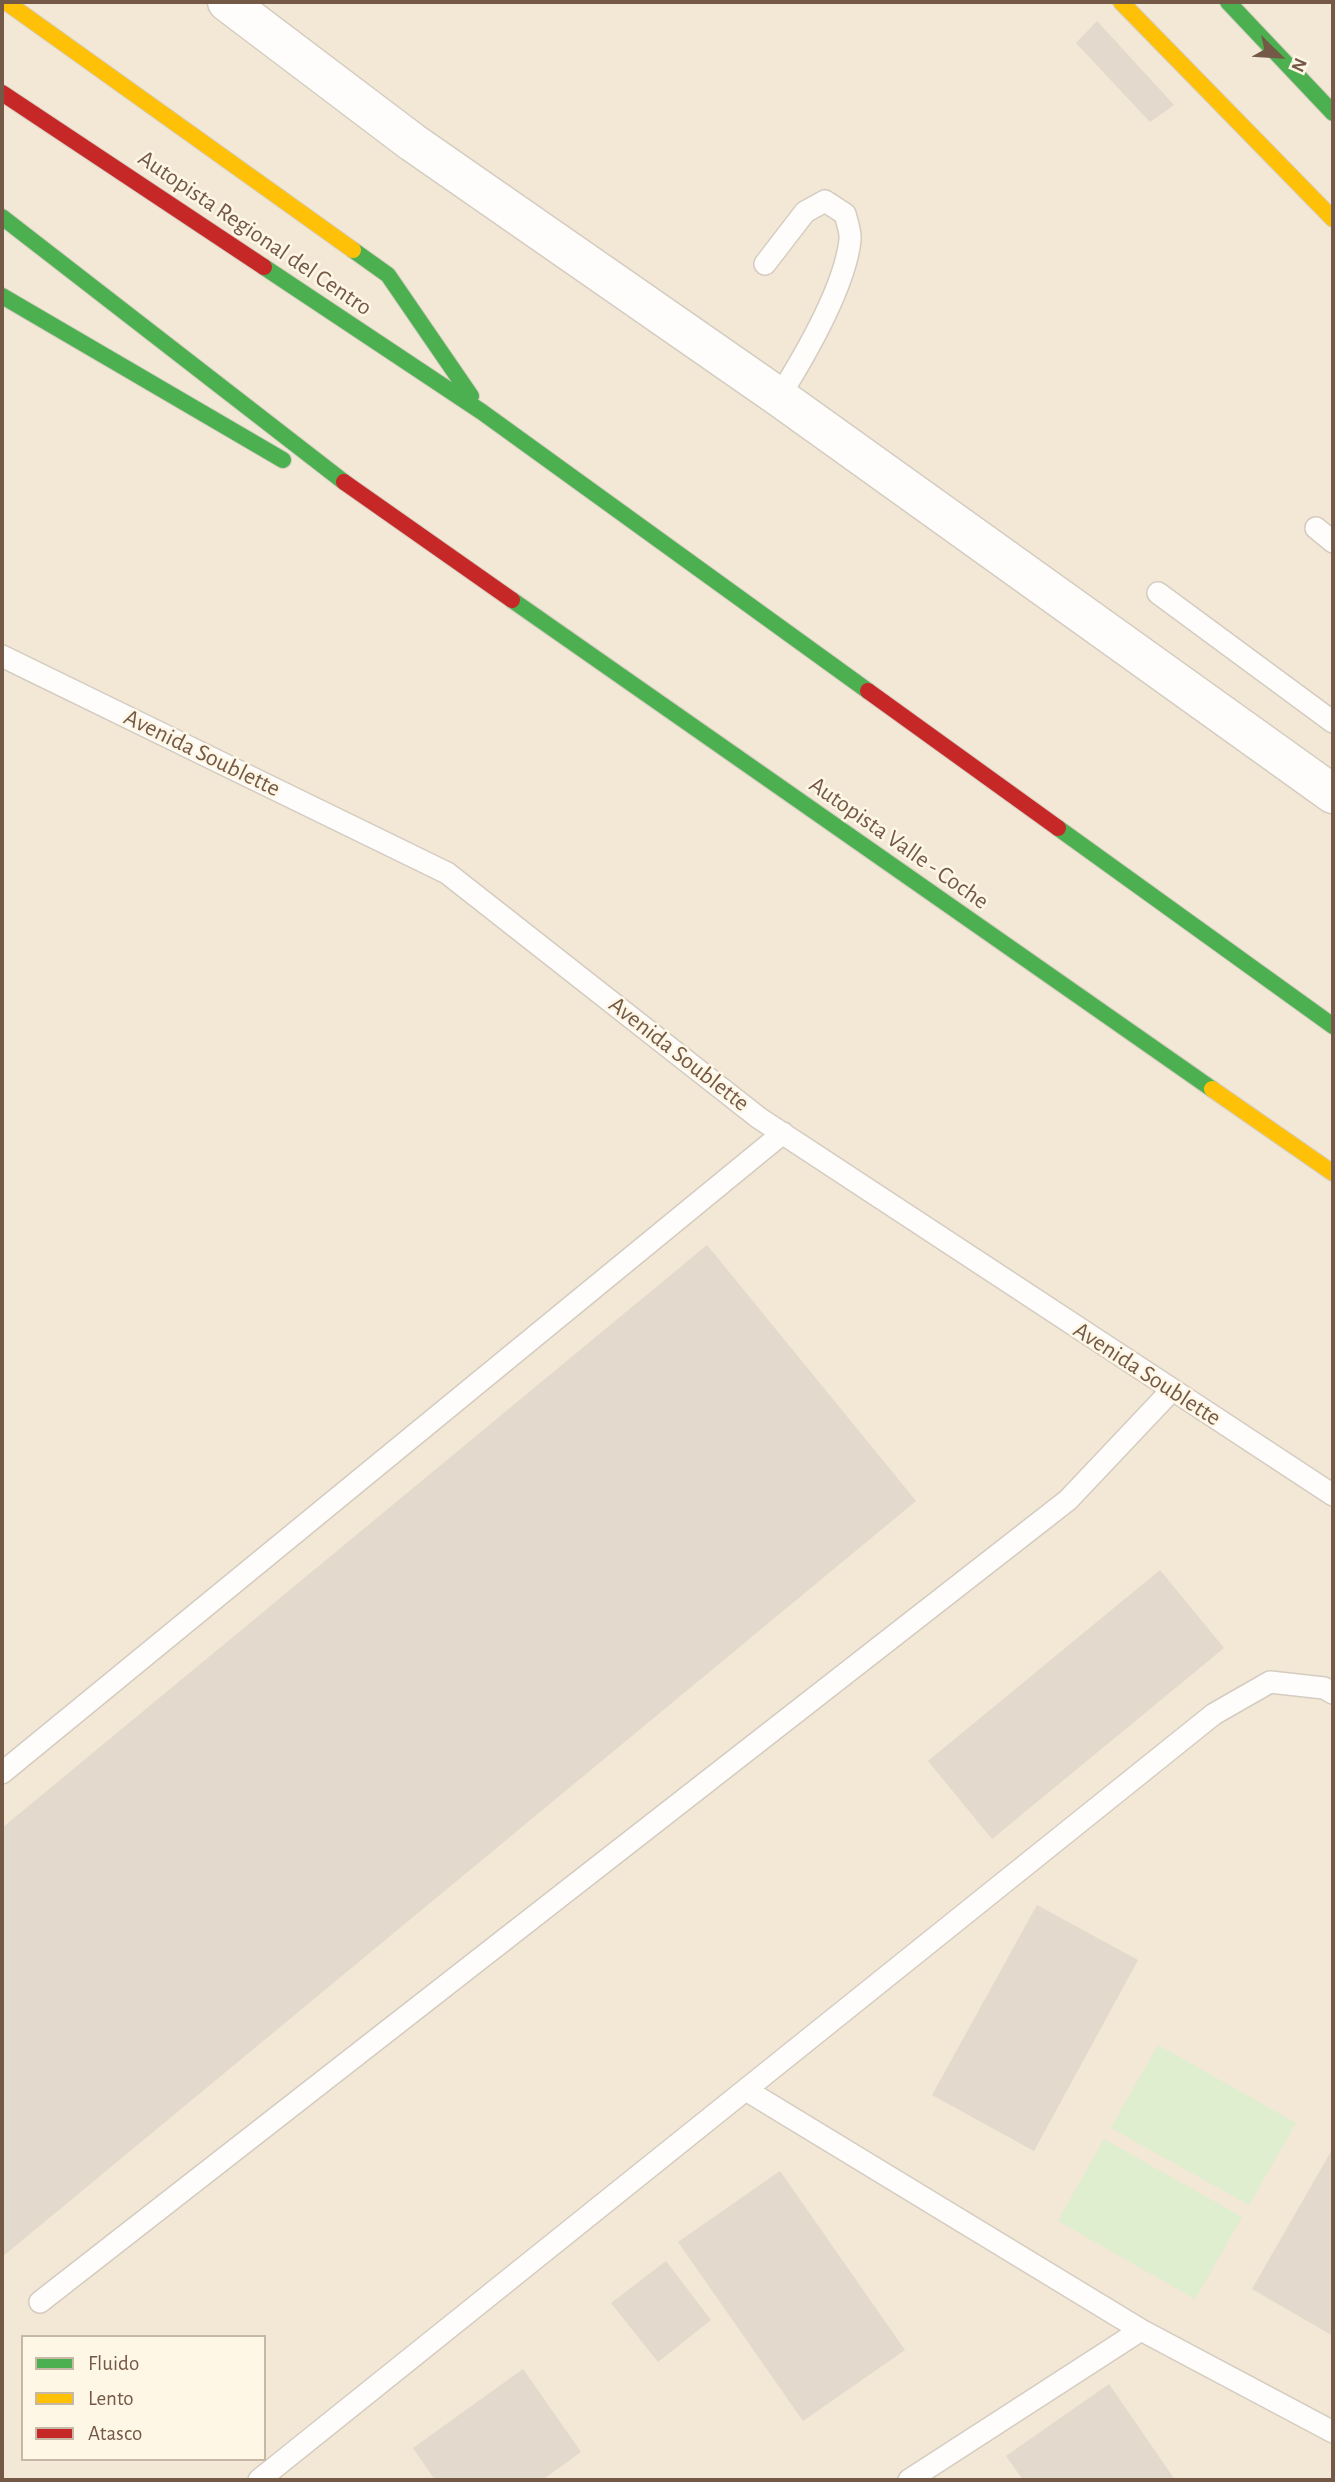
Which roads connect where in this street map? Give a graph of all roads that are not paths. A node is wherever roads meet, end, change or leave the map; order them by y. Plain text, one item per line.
1 (6, 2) edge
2 (227, 2) edge
3 (1121, 2) edge
4 (1228, 2) edge
5 (2, 93) edge
6 (1333, 113) edge
7 (2, 217) edge
8 (1333, 219) edge
9 (765, 264) dead end
10 (2, 296) edge
11 (779, 397) junction
12 (482, 412) junction
13 (1316, 528) dead end
14 (1333, 542) edge
15 (439, 550) junction
16 (1158, 593) dead end
17 (2, 656) edge
18 (1333, 722) edge
19 (1331, 787) edge
20 (1333, 1026) edge
21 (783, 1133) junction
22 (1333, 1173) edge
23 (1171, 1391) junction
24 (1333, 1495) edge
25 (1333, 1693) edge
26 (2, 1773) edge
27 (746, 2090) junction
28 (40, 2302) dead end
29 (1142, 2330) junction
30 (1333, 2432) edge
31 (259, 2480) edge
32 (909, 2480) edge

1 - 12 main road
2 - 11 street
3 - 8 main road
4 - 6 main road
5 - 12 main road, Autopista Regional del Centro
7 - 15 main road
9 - 11 lane
10 - 15 main road
11 - 19 street
12 - 20 main road
13 - 14 lane
15 - 22 main road, Autopista Valle - Coche
16 - 18 lane
17 - 21 lane, Avenida Soublette
21 - 23 lane, Avenida Soublette
21 - 26 lane
23 - 24 lane, Avenida Soublette
23 - 28 lane
25 - 27 lane
27 - 29 lane
27 - 31 lane
29 - 30 lane
29 - 32 lane

